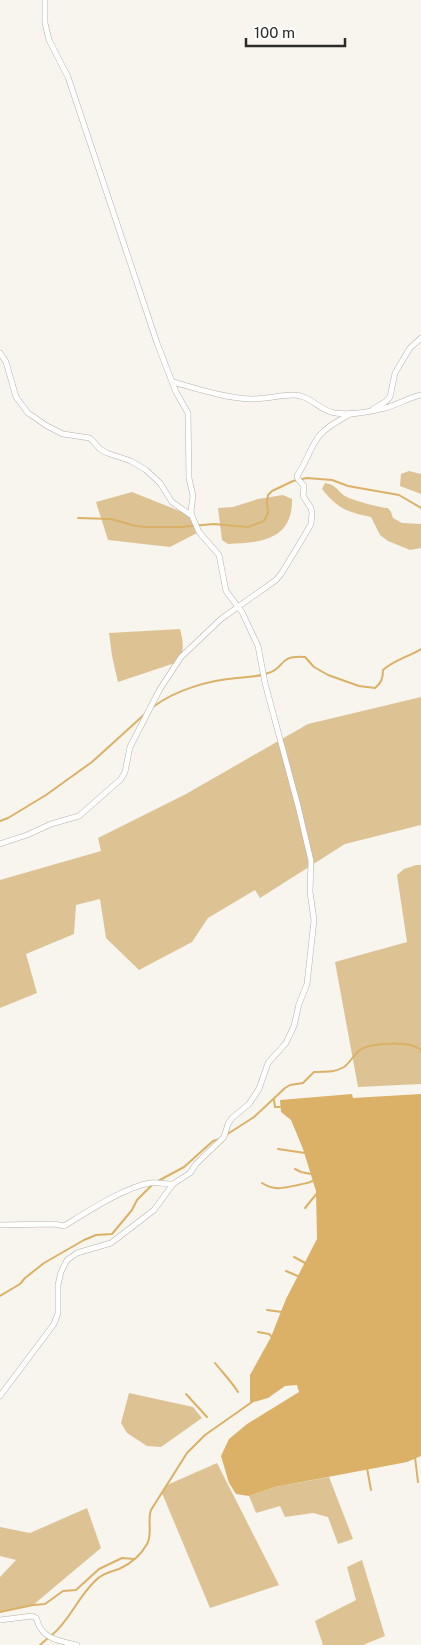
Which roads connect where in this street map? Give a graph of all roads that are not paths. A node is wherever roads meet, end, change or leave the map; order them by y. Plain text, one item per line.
1 (45, 0) edge
2 (421, 338) edge
3 (0, 353) edge
4 (172, 382) junction
5 (421, 395) edge
6 (370, 410) junction
7 (352, 413) junction
8 (192, 516) junction
9 (238, 607) junction
10 (0, 844) edge
11 (173, 1184) junction
12 (0, 1225) edge
13 (0, 1396) edge
14 (0, 1620) edge
15 (77, 1645) edge

1 - 4 street
2 - 6 street
3 - 8 street
4 - 7 street
4 - 8 street
5 - 6 street
6 - 7 street
7 - 9 street
8 - 9 street
9 - 10 street
9 - 11 street
11 - 12 street
11 - 13 street
14 - 15 street

